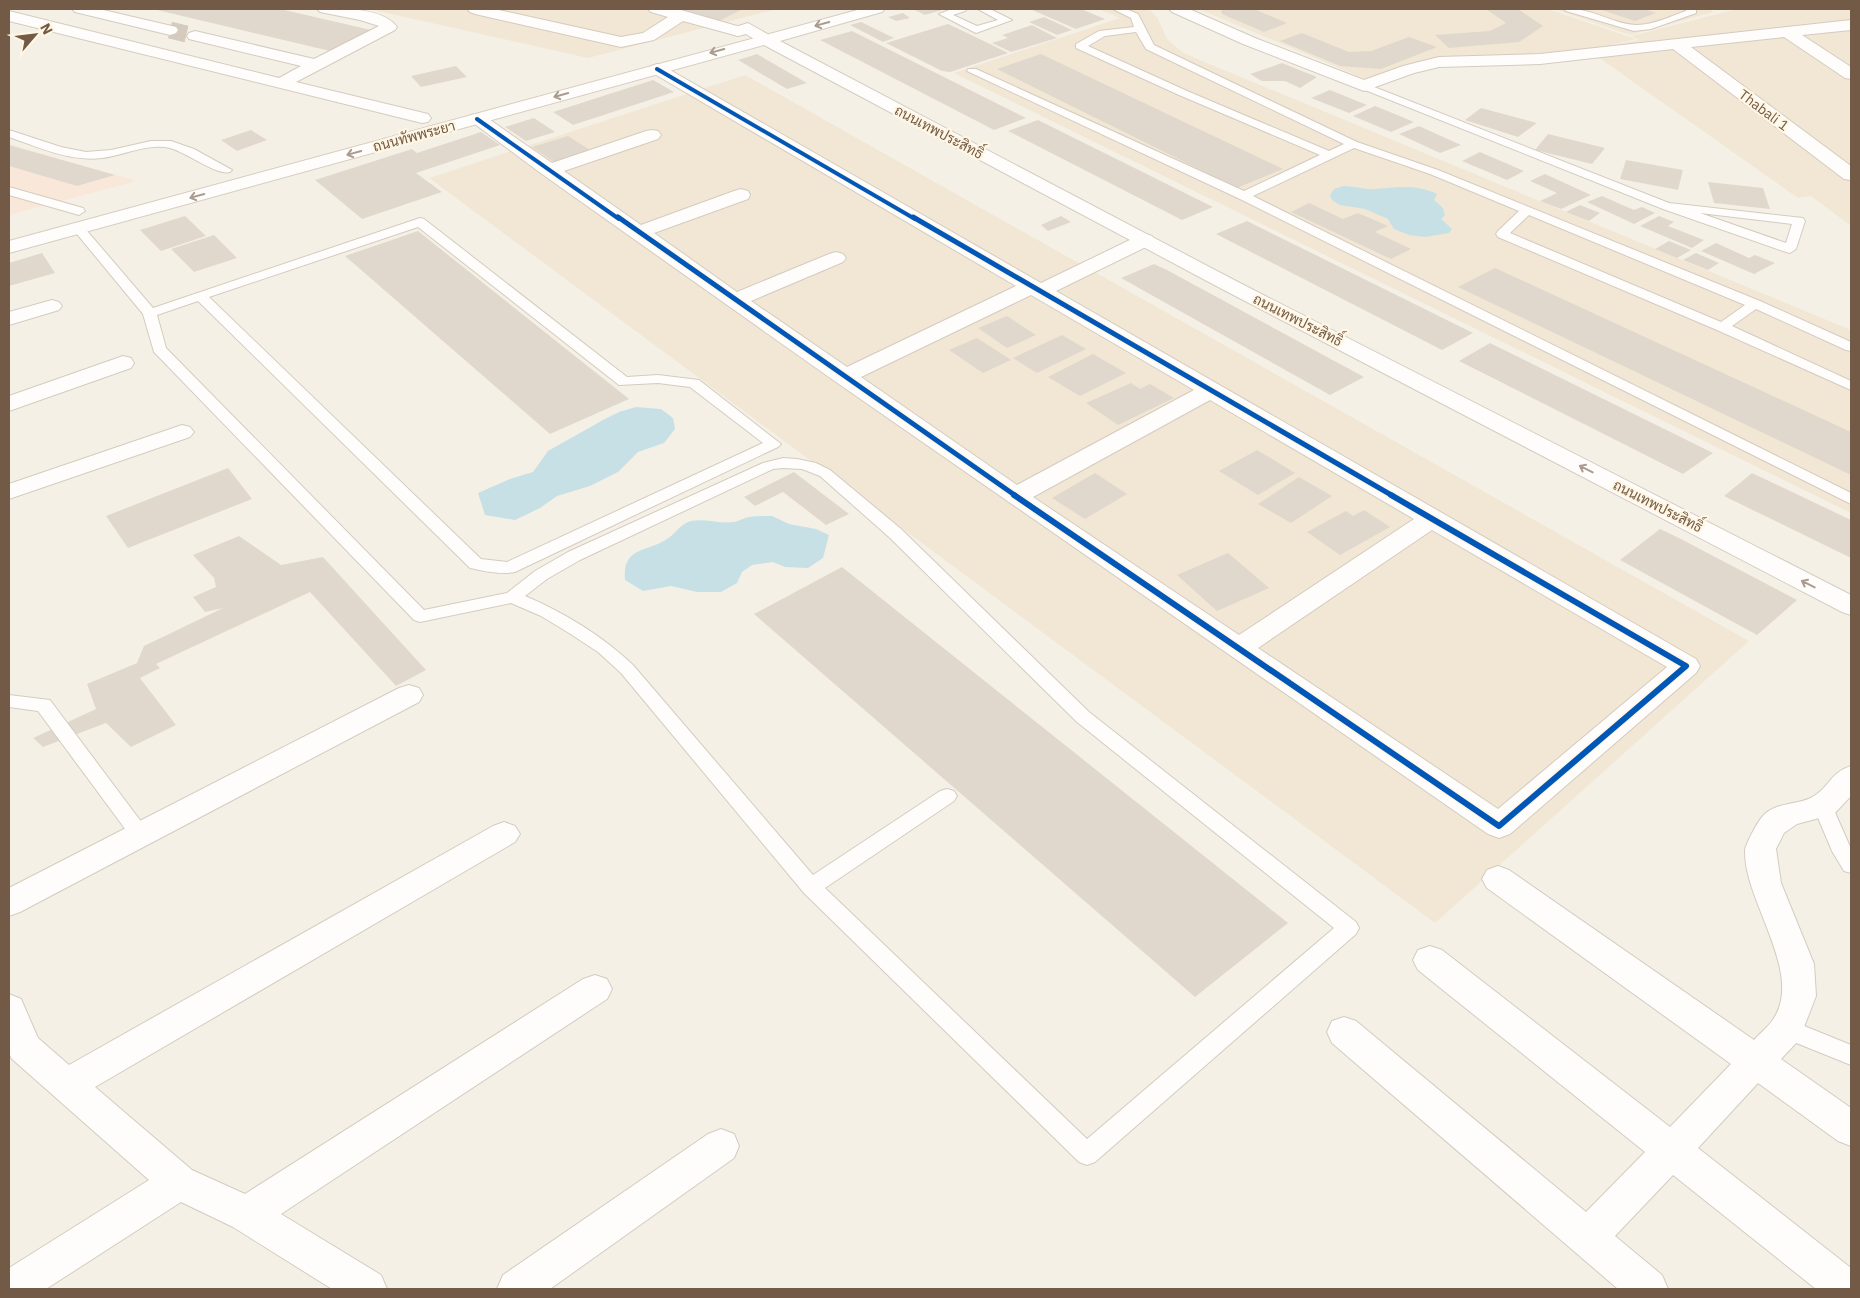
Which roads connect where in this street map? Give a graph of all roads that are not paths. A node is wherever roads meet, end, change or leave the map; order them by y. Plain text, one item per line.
1 (80, 9) edge
2 (325, 9) edge
3 (475, 9) edge
4 (656, 9) edge
5 (825, 9) edge
6 (877, 9) edge
7 (962, 9) edge
8 (983, 9) edge
9 (1118, 9) edge
10 (1177, 9) edge
11 (1569, 9) edge
12 (1691, 9) edge
13 (681, 15) junction
14 (9, 16) edge
15 (1851, 25) edge
16 (1139, 29) junction
17 (170, 30) tunnel mouth
18 (759, 31) junction
19 (1787, 32) junction
20 (195, 36) tunnel mouth
21 (1676, 44) junction
22 (317, 65) junction
23 (657, 69) junction
24 (972, 71) dead end
25 (1851, 74) edge
26 (281, 83) junction
27 (1223, 83) junction
28 (1364, 86) junction
29 (1182, 93) junction
30 (422, 118) junction
31 (477, 119) junction
32 (9, 133) edge
33 (652, 135) dead end
34 (1353, 144) junction
35 (1329, 155) junction
36 (226, 170) junction
37 (549, 170) junction
38 (1851, 175) edge
39 (9, 191) edge
40 (740, 195) dead end
41 (1244, 196) junction
42 (1667, 206) junction
43 (1527, 210) junction
44 (78, 220) junction
45 (9, 231) edge
46 (639, 232) junction
47 (1145, 240) junction
48 (9, 247) edge
49 (836, 258) dead end
50 (1036, 288) junction
51 (200, 296) junction
52 (735, 300) junction
53 (1755, 304) junction
54 (52, 306) dead end
55 (150, 313) junction
56 (9, 319) edge
57 (1722, 327) junction
58 (1851, 347) edge
59 (123, 364) dead end
60 (844, 376) junction
61 (1851, 386) edge
62 (1210, 390) junction
63 (9, 404) edge
64 (182, 432) dead end
65 (9, 492) edge
66 (1016, 496) junction
67 (1851, 499) edge
68 (1430, 520) junction
69 (1851, 585) edge
70 (512, 597) junction
71 (1851, 606) edge
72 (1239, 648) junction
73 (409, 695) dead end
74 (9, 701) edge
75 (1851, 777) edge
76 (947, 796) dead end
77 (1823, 806) junction
78 (504, 834) dead end
79 (141, 836) junction
80 (1851, 864) edge
81 (1498, 879) dead end
82 (811, 887) junction
83 (9, 903) edge
84 (1430, 960) dead end
85 (594, 989) dead end
86 (9, 1009) edge
87 (1787, 1029) junction
88 (1344, 1032) dead end
89 (16, 1053) edge
90 (1851, 1055) edge
91 (1757, 1062) junction
92 (66, 1085) junction
93 (1851, 1129) edge
94 (720, 1146) dead end
95 (1672, 1150) junction
96 (178, 1182) junction
97 (248, 1214) junction
98 (1588, 1238) junction
99 (11, 1289) edge
100 (367, 1289) edge
101 (517, 1289) edge
102 (1648, 1289) edge
103 (1847, 1289) edge

1 - 17 street
2 - 22 street
3 - 13 street
4 - 13 street
5 - 18 street, ถนนทัพพระยา
6 -> 18 street, ถนนทัพพระยา
7 - 8 lane
9 - 16 lane
10 - 28 street
11 - 12 lane
13 - 18 street
14 - 26 street
15 - 19 street
16 - 27 lane
16 - 29 lane
18 -> 23 street, ถนนทัพพระยา
18 - 30 street, ถนนทัพพระยา
18 - 47 street, ถนนเทพประสิทธิ์
18 - 69 street, ถนนเทพประสิทธิ์
19 - 21 street
19 - 25 street
20 - 22 street
21 - 28 street
21 - 38 street, Thabali 1
22 - 26 street
23 -> 31 street, ถนนทัพพระยา
23 - 50 street
24 - 41 lane
26 - 30 street
27 - 29 lane
27 - 34 lane
28 - 42 lane
29 - 35 lane
30 - 36 street, ถนนทัพพระยา
31 - 37 street
31 -> 44 street, ถนนทัพพระยา
32 - 36 lane
33 - 37 street
34 - 35 lane
34 - 43 lane
35 - 41 lane
36 - 44 street, ถนนทัพพระยา
37 - 46 street
39 - 44 lane
40 - 46 street
41 - 67 lane
42 - 42 lane
43 - 53 lane
43 - 57 lane
44 - 45 street, ถนนทัพพระยา
44 - 48 street, ถนนทัพพระยา
44 - 55 lane
46 - 52 street
47 - 50 street
71 -> 47 street, ถนนเทพประสิทธิ์
49 - 52 street
50 - 60 street
50 - 62 street
51 - 51 lane
51 - 55 lane
52 - 60 street
53 - 57 lane
53 - 58 lane
54 - 56 street
55 - 70 lane
57 - 61 lane
59 - 63 street
60 - 66 street
62 - 66 street
62 - 68 street
64 - 65 street
66 - 72 street
68 - 72 street
68 - 72 street
70 - 82 lane
70 - 82 lane
73 - 79 street
74 - 79 lane
75 - 77 street
76 - 82 lane
77 - 80 lane
77 - 87 street
78 - 92 street
79 - 83 street
81 - 91 street
84 - 95 street
85 - 97 street
86 - 89 street
87 - 90 lane
87 - 91 street
88 - 98 street
89 - 92 street
91 - 93 street
91 - 95 street
92 - 96 street
94 - 101 street
95 - 98 street
95 - 103 street
96 - 97 street
96 - 99 street
97 - 100 street
98 - 102 street

